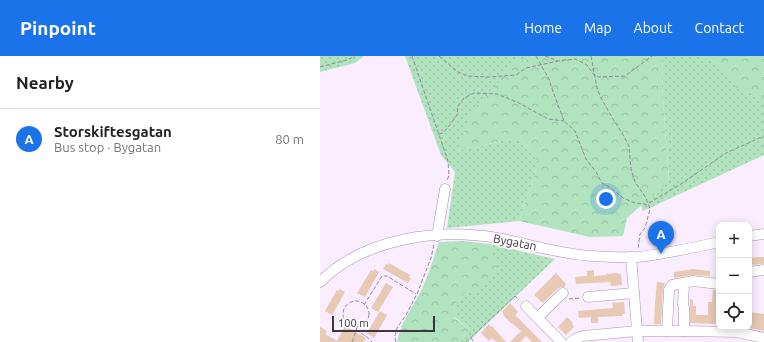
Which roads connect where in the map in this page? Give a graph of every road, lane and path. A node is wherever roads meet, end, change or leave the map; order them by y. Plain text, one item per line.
1 (355, 56) edge
2 (412, 56) edge
3 (439, 56) edge
4 (536, 56) edge
5 (545, 56) edge
6 (590, 56) edge
7 (652, 56) edge
8 (558, 61) junction
9 (541, 65) junction
10 (320, 67) edge
11 (594, 75) junction
12 (564, 121) junction
13 (439, 134) junction
14 (764, 136) edge
15 (445, 189) joint
16 (648, 204) junction
17 (649, 206) junction
18 (764, 234) edge
19 (437, 236) junction
20 (752, 236) edge
21 (716, 243) edge
22 (634, 254) junction
23 (764, 270) edge
24 (752, 272) edge
25 (320, 282) edge
26 (684, 283) junction
27 (716, 284) edge
28 (634, 293) junction
29 (417, 294) junction
30 (566, 296) joint
31 (588, 297) joint
32 (364, 305) junction
33 (526, 306) joint
34 (537, 318) junction
35 (357, 327) junction
36 (356, 330) junction
37 (725, 330) edge
38 (637, 331) junction
39 (667, 331) junction
40 (684, 331) junction
41 (470, 338) junction
42 (764, 338) edge
43 (352, 342) edge
44 (372, 342) edge
45 (396, 342) edge
46 (466, 342) edge
47 (474, 342) edge
48 (561, 342) edge
49 (571, 342) edge
50 (638, 342) edge

1 - 10 path
2 - 13 path
3 - 9 path
4 - 9 path
5 - 8 path
6 - 11 path
7 - 11 path
8 - 9 path
8 - 11 path
9 - 12 path
11 - 16 path
12 - 13 path
12 - 17 path
13 - 15 path
14 - 16 path
15 - 19 street
16 - 17 path
17 - 22 path
18 - 20 street
19 - 22 street, Bygatan
19 - 25 street, Bygatan
19 - 29 path
21 - 22 street, Bygatan
22 - 28 street
23 - 24 street
26 - 27 street
26 - 39 street
26 - 40 street
28 - 31 street
28 - 38 street
29 - 32 path
29 - 45 path
30 - 31 path
30 - 34 street
32 - 35 path
32 - 35 path
33 - 34 street
33 - 41 path
34 - 48 street
35 - 36 path
36 - 43 path
36 - 44 path
37 - 40 street
37 - 42 street
38 - 39 street
38 - 49 street
38 - 50 street
39 - 40 street
41 - 46 path
41 - 47 path

